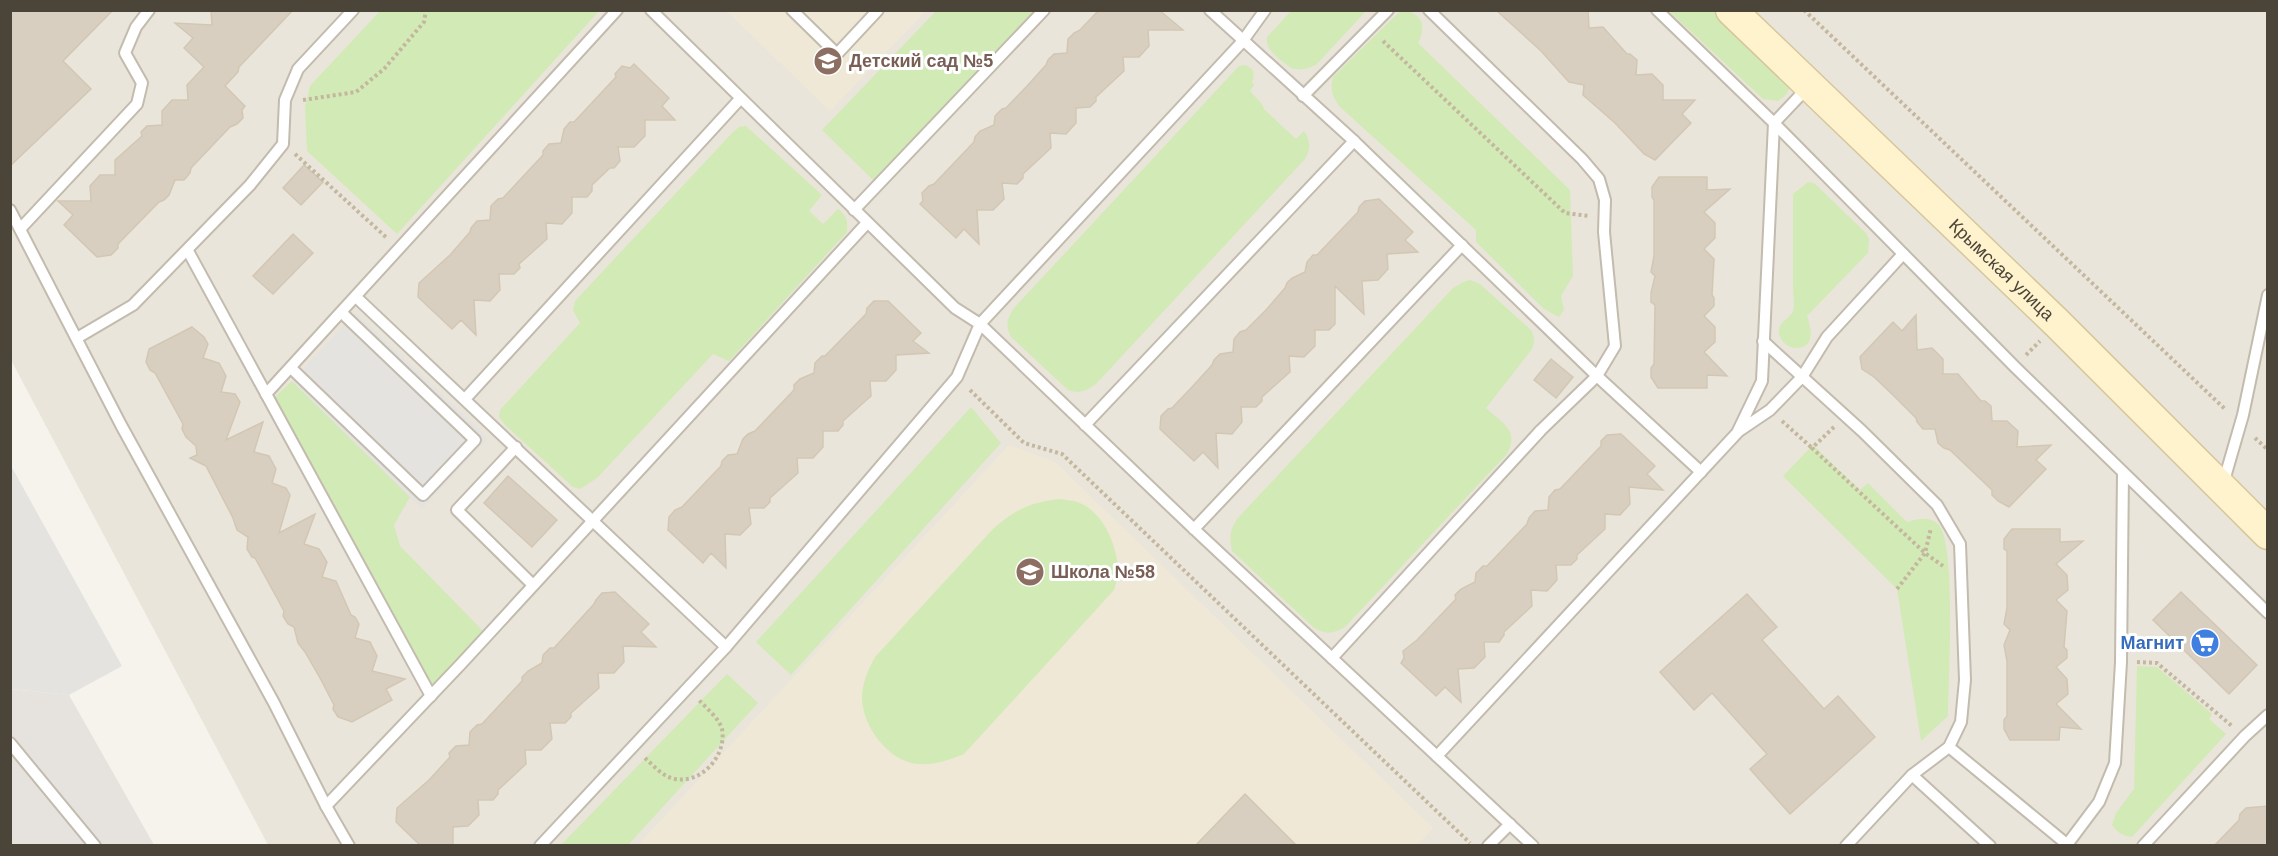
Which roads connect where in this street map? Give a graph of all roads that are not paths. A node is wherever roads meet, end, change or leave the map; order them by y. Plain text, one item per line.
1 (149, 10) edge
2 (353, 10) edge
3 (617, 10) edge
4 (651, 10) edge
5 (792, 10) edge
6 (878, 10) edge
7 (1044, 10) edge
8 (1210, 10) edge
9 (1265, 10) edge
10 (1388, 10) edge
11 (1429, 10) edge
12 (1657, 10) edge
13 (1731, 10) edge
14 (1242, 42) junction
15 (1810, 85) junction
16 (1303, 96) junction
17 (740, 99) junction
18 (1774, 123) junction
19 (1354, 141) junction
20 (10, 210) edge
21 (854, 210) junction
22 (867, 223) junction
23 (21, 228) junction
24 (1462, 245) junction
25 (188, 251) junction
26 (1903, 254) junction
27 (2268, 295) edge
28 (356, 297) junction
29 (342, 313) junction
30 (980, 324) junction
31 (77, 338) junction
32 (1763, 341) junction
33 (291, 368) junction
34 (1597, 376) junction
35 (1802, 377) junction
36 (266, 394) junction
37 (465, 399) junction
38 (1085, 425) junction
39 (1737, 433) junction
40 (516, 447) junction
41 (1701, 472) junction
42 (2123, 473) junction
43 (2222, 488) junction
44 (593, 520) junction
45 (1194, 529) junction
46 (2268, 534) edge
47 (533, 585) junction
48 (2268, 613) edge
49 (726, 647) junction
50 (1332, 658) junction
51 (431, 696) junction
52 (2268, 715) edge
53 (10, 743) edge
54 (1949, 747) junction
55 (1437, 756) junction
56 (1912, 775) junction
57 (326, 806) junction
58 (1510, 824) junction
59 (2068, 845) edge
60 (95, 846) edge
61 (349, 846) edge
62 (540, 846) edge
63 (1488, 846) edge
64 (1533, 846) edge
65 (1846, 846) edge
66 (1990, 846) edge
67 (2143, 846) edge

1 - 23 lane
2 - 25 lane
3 - 28 lane
4 - 17 lane
5 - 6 lane
7 - 21 lane
8 - 14 lane
9 - 14 lane
10 - 16 lane
11 - 34 lane
12 - 18 lane
13 - 15 street, Крымская улица
14 - 16 lane
14 - 30 lane
15 - 18 lane
15 - 43 street, Крымская улица
16 - 19 lane
17 - 21 lane
17 - 37 lane
18 - 26 lane
18 - 32 lane
19 - 24 lane
19 - 38 lane
20 - 23 lane
21 - 22 lane
22 - 30 lane
22 - 44 lane
23 - 31 lane
24 - 34 lane
24 - 45 lane
25 - 31 lane
25 - 36 lane
26 - 35 lane
26 - 42 lane
27 - 43 lane
28 - 29 lane
28 - 37 lane
29 - 33 lane
29 - 33 lane
30 - 38 lane
30 - 49 lane
31 - 57 lane
32 - 35 lane
32 - 39 lane
33 - 36 lane
34 - 41 lane
34 - 50 lane
35 - 39 lane
35 - 54 lane
36 - 51 lane
37 - 40 lane
38 - 45 lane
39 - 41 lane
40 - 44 lane
40 - 47 lane
41 - 55 lane
42 - 48 lane
42 - 59 lane
43 - 46 street, Крымская улица
44 - 47 lane
44 - 49 lane
45 - 50 lane
47 - 51 lane
49 - 62 lane
50 - 55 lane
51 - 57 lane
52 - 67 lane
53 - 60 lane
54 - 56 lane
54 - 59 lane
55 - 58 lane
56 - 65 lane
56 - 66 lane
57 - 61 lane
58 - 63 lane
58 - 64 lane

